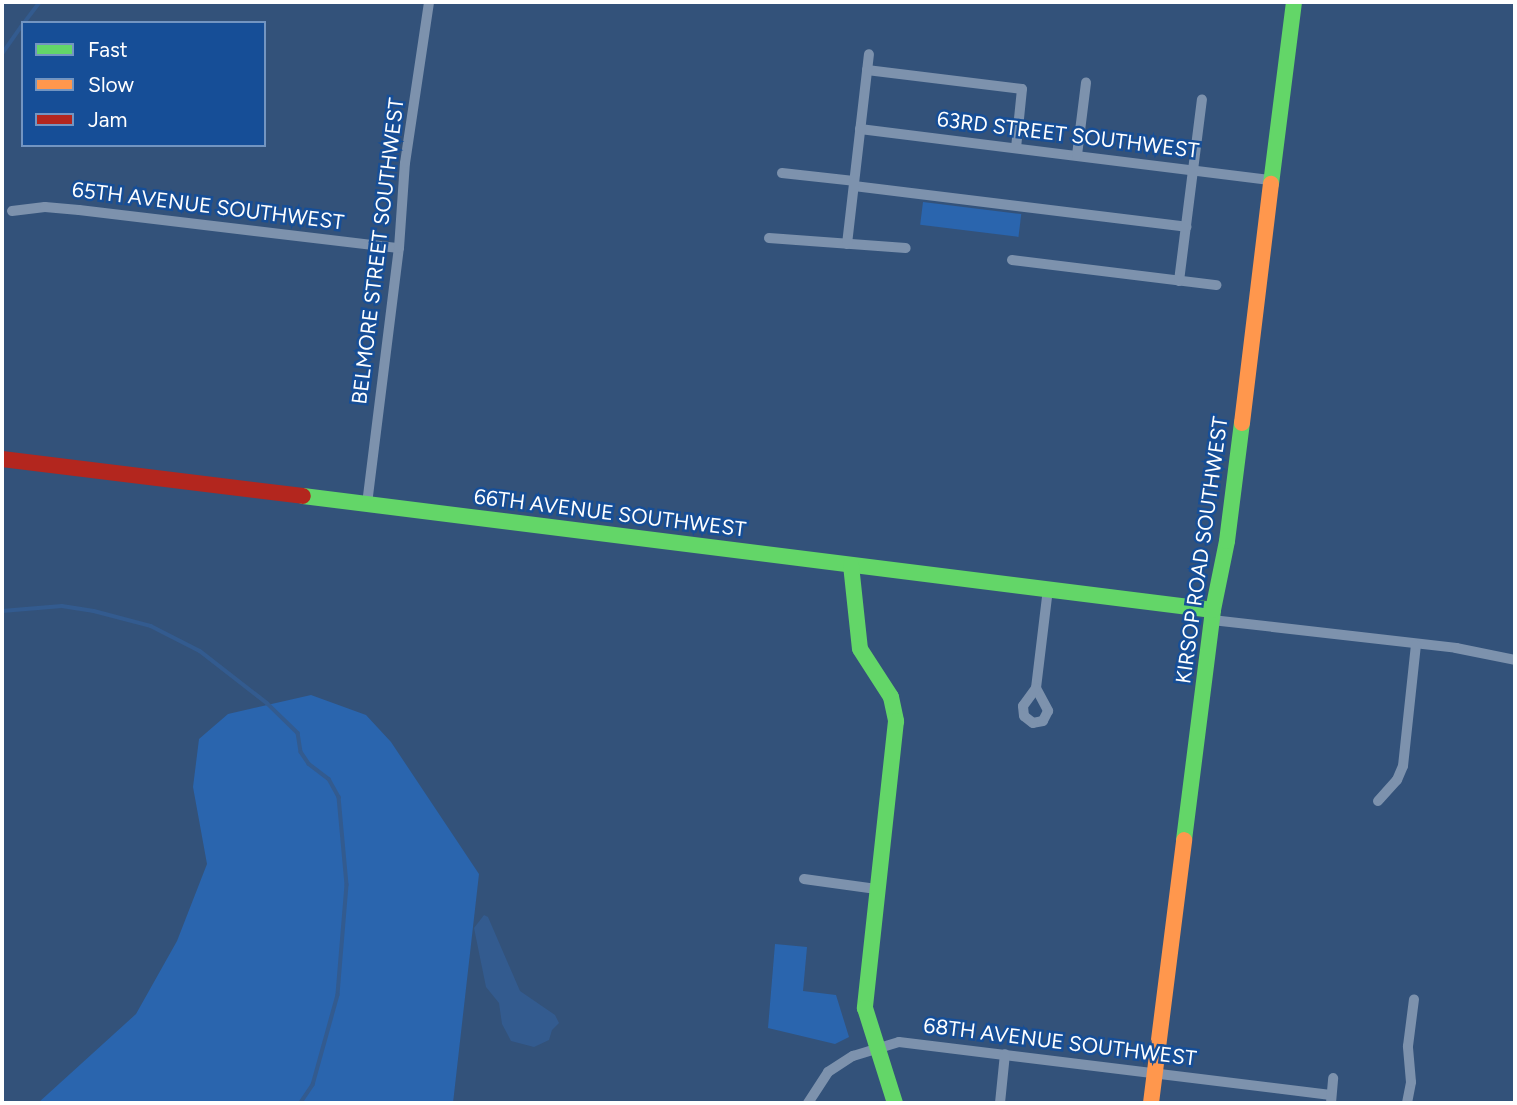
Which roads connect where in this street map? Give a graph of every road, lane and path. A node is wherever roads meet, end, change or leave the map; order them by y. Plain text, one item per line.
1 (429, 2) edge
2 (1294, 2) edge
3 (869, 54) dead end
4 (867, 70) junction
5 (1086, 83) dead end
6 (1202, 99) dead end
7 (860, 129) junction
8 (1016, 148) junction
9 (1077, 155) junction
10 (1193, 170) junction
11 (782, 173) dead end
12 (1272, 180) junction
13 (854, 183) junction
14 (12, 211) dead end
15 (1186, 227) junction
16 (769, 237) dead end
17 (847, 244) junction
18 (399, 248) junction
19 (906, 248) dead end
20 (1012, 260) dead end
21 (1179, 281) junction
22 (1216, 285) dead end
23 (2, 458) edge
24 (367, 505) junction
25 (851, 565) junction
26 (1048, 589) junction
27 (1213, 615) junction
28 (1416, 645) junction
29 (1515, 660) edge
30 (1036, 688) dead end
31 (1378, 801) dead end
32 (804, 879) dead end
33 (876, 889) junction
34 (1414, 999) dead end
35 (875, 1047) junction
36 (1005, 1054) junction
37 (1156, 1073) junction
38 (1333, 1079) dead end
39 (1331, 1099) edge
40 (808, 1103) edge
41 (895, 1103) edge
42 (1000, 1103) edge
43 (1151, 1103) edge
44 (1408, 1103) edge

1 - 18 street, BELMORE STREET SOUTHWEST
2 - 12 street, KIRSOP ROAD SOUTHWEST
3 - 4 street
4 - 7 street
4 - 8 street
5 - 9 street
6 - 10 street
7 - 8 street, 63RD STREET SOUTHWEST
7 - 13 street
8 - 9 street, 63RD STREET SOUTHWEST
9 - 10 street, 63RD STREET SOUTHWEST
10 - 12 street, 63RD STREET SOUTHWEST
10 - 15 street
11 - 13 street
12 - 27 street, KIRSOP ROAD SOUTHWEST
13 - 15 street
13 - 17 street
14 - 18 street, 65TH AVENUE SOUTHWEST
15 - 21 street
16 - 17 street
17 - 19 street
18 - 24 street, BELMORE STREET SOUTHWEST
20 - 21 street
21 - 22 street
23 - 24 street, 66TH AVENUE SOUTHWEST
24 - 25 street, 66TH AVENUE SOUTHWEST
25 - 26 street, 66TH AVENUE SOUTHWEST
25 - 33 street
26 - 27 street, 66TH AVENUE SOUTHWEST
26 - 30 street
27 - 28 street, 66TH AVENUE SOUTHWEST
27 - 37 street, KIRSOP ROAD SOUTHWEST
28 - 29 street, 66TH AVENUE SOUTHWEST
28 - 31 street
32 - 33 street
33 - 35 street
34 - 44 street
35 - 36 street, 68TH AVENUE SOUTHWEST
35 - 40 street, 68TH AVENUE SOUTHWEST
35 - 41 street
36 - 37 street, 68TH AVENUE SOUTHWEST
36 - 42 street
37 - 39 street, 68TH AVENUE SOUTHWEST
37 - 43 street, KIRSOP ROAD SOUTHWEST
38 - 39 street

